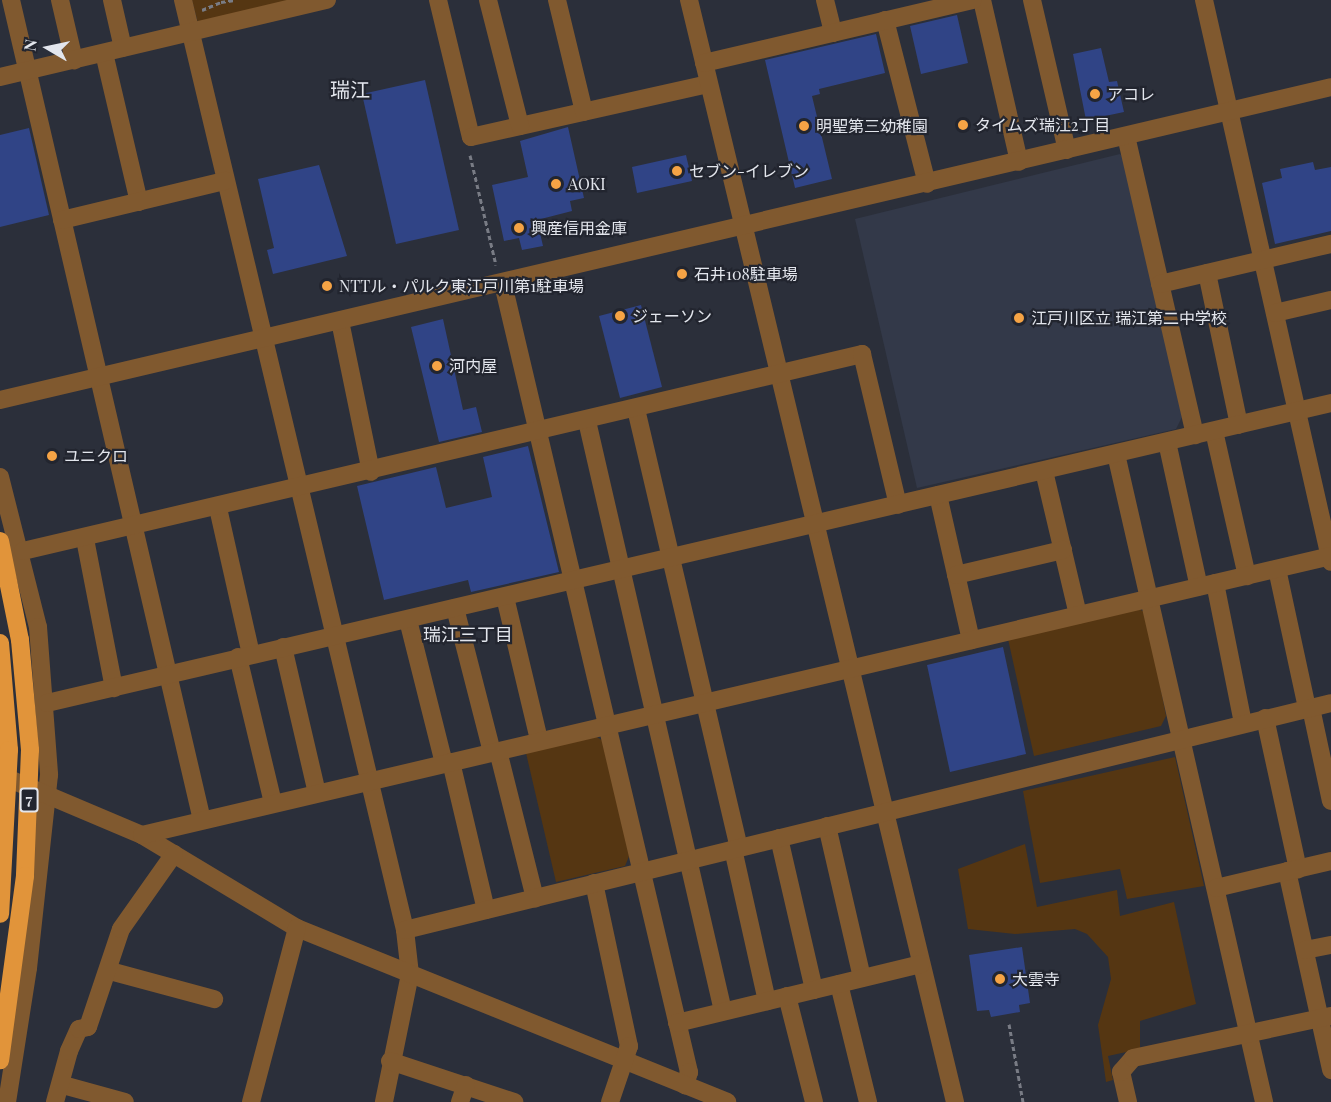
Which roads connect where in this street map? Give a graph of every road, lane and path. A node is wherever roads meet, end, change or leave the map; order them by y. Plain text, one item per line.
1 (11, 0) edge
2 (60, 0) edge
3 (112, 0) edge
4 (183, 0) edge
5 (235, 0) edge
6 (327, 0) edge
7 (438, 0) edge
8 (488, 0) edge
9 (557, 0) edge
10 (689, 0) edge
11 (825, 0) edge
12 (972, 0) edge
13 (982, 0) edge
14 (1032, 0) edge
15 (1204, 0) edge
16 (220, 1) edge
17 (949, 3) edge
18 (885, 20) junction
19 (194, 24) junction
20 (833, 33) junction
21 (123, 48) junction
22 (104, 53) junction
23 (74, 60) junction
24 (704, 63) junction
25 (28, 71) junction
26 (0, 77) edge
27 (708, 84) junction
28 (1331, 87) edge
29 (1231, 111) junction
30 (584, 112) junction
31 (520, 126) junction
32 (1126, 136) junction
33 (471, 137) junction
34 (1067, 150) junction
35 (1019, 162) junction
36 (225, 181) junction
37 (927, 184) junction
38 (139, 202) junction
39 (62, 220) junction
40 (742, 226) junction
41 (1331, 244) edge
42 (1263, 260) junction
43 (1207, 273) junction
44 (503, 284) junction
45 (1160, 284) junction
46 (1331, 300) edge
47 (1275, 313) junction
48 (340, 321) junction
49 (264, 338) junction
50 (777, 375) junction
51 (99, 377) junction
52 (0, 400) edge
53 (1331, 403) edge
54 (636, 409) junction
55 (1297, 411) junction
56 (587, 421) junction
57 (1239, 425) junction
58 (1214, 431) junction
59 (538, 432) junction
60 (1195, 435) junction
61 (1167, 442) junction
62 (1116, 454) junction
63 (1044, 471) junction
64 (371, 472) junction
65 (0, 477) edge
66 (301, 488) junction
67 (938, 495) junction
68 (898, 505) junction
69 (218, 508) junction
70 (812, 525) junction
71 (133, 528) junction
72 (85, 538) junction
73 (0, 541) edge
74 (1063, 550) junction
75 (23, 551) junction
76 (670, 558) junction
77 (1331, 558) edge
78 (623, 569) junction
79 (1277, 569) junction
80 (956, 575) junction
81 (1247, 576) junction
82 (571, 581) junction
83 (1207, 585) junction
84 (505, 597) junction
85 (1149, 599) junction
86 (455, 608) junction
87 (1078, 615) junction
88 (408, 620) junction
89 (336, 634) junction
90 (971, 640) junction
91 (0, 643) edge
92 (283, 647) junction
93 (244, 655) junction
94 (849, 669) junction
95 (167, 674) junction
96 (114, 688) junction
97 (704, 702) junction
98 (47, 703) junction
99 (1331, 703) edge
100 (1309, 708) junction
101 (658, 713) junction
102 (1266, 718) junction
103 (1243, 723) junction
104 (606, 724) junction
105 (1182, 738) junction
106 (539, 740) junction
107 (495, 751) junction
108 (448, 762) junction
109 (0, 775) edge
110 (369, 781) junction
111 (317, 793) junction
112 (48, 795) junction
113 (1331, 801) edge
114 (273, 803) junction
115 (884, 812) junction
116 (202, 820) junction
117 (826, 826) junction
118 (142, 835) junction
119 (779, 838) junction
120 (736, 849) junction
121 (174, 854) junction
122 (689, 860) junction
123 (1331, 861) edge
124 (1292, 870) junction
125 (641, 872) junction
126 (594, 883) junction
127 (1216, 888) junction
128 (535, 898) junction
129 (486, 910) junction
130 (0, 914) edge
131 (297, 928) junction
132 (405, 930) junction
133 (1331, 945) edge
134 (1305, 950) junction
135 (921, 964) junction
136 (110, 971) junction
137 (410, 974) junction
138 (862, 978) junction
139 (839, 984) junction
140 (814, 990) junction
141 (787, 996) junction
142 (214, 999) dead end
143 (766, 1001) junction
144 (723, 1011) junction
145 (1325, 1017) edge
146 (677, 1023) junction
147 (1009, 1024) dead end
148 (1249, 1036) junction
149 (0, 1060) edge
150 (390, 1061) junction
151 (624, 1062) junction
152 (1331, 1070) edge
153 (63, 1085) junction
154 (685, 1085) junction
155 (463, 1094) edge
156 (7, 1102) edge
157 (55, 1102) edge
158 (125, 1102) edge
159 (251, 1102) edge
160 (384, 1102) edge
161 (514, 1102) edge
162 (610, 1102) edge
163 (727, 1102) edge
164 (813, 1102) edge
165 (868, 1102) edge
166 (955, 1102) edge
167 (1023, 1102) edge
168 (1128, 1102) edge
169 (1264, 1102) edge

1 - 25 street
2 - 23 street
3 - 21 street
4 - 19 street
5 - 16 path
6 - 19 street
7 - 33 street
8 - 31 street
9 - 30 street
10 - 24 street
11 - 20 street
12 - 17 street
13 - 35 street
14 - 34 street
15 - 29 street
16 - 19 path
17 - 18 street
18 - 20 street
18 - 37 street
19 - 21 street
19 - 36 street
20 - 24 street
21 - 22 street
22 - 23 street
22 - 38 street
23 - 25 street
24 - 27 street
25 - 26 street
25 - 39 street
27 - 30 street
27 - 40 street
28 - 29 street
29 - 32 street
29 - 42 street
30 - 31 street
31 - 33 street
32 - 34 street
32 - 45 street
33 - 44 path
34 - 35 street
35 - 37 street
36 - 38 street
36 - 49 street
37 - 40 street
38 - 39 street
39 - 51 street
40 - 44 street
40 - 50 street
41 - 42 street
42 - 43 street
42 - 47 street
43 - 45 street
43 - 57 street
44 - 48 street
44 - 59 street
45 - 60 street
46 - 47 street
47 - 55 street
48 - 49 street
48 - 64 street
49 - 51 street
49 - 66 street
50 - 54 street
50 - 68 street
50 - 70 street
51 - 52 street
51 - 71 street
53 - 55 street
54 - 56 street
54 - 76 street
55 - 57 street
55 - 77 street
56 - 59 street
56 - 78 street
57 - 58 street
58 - 60 street
58 - 81 street
59 - 64 street
59 - 82 street
60 - 61 street
61 - 62 street
61 - 83 street
62 - 63 street
62 - 85 street
63 - 67 street
63 - 74 street
64 - 66 street
65 - 75 street
66 - 69 street
66 - 89 street
67 - 68 street
67 - 80 street
68 - 70 street
69 - 71 street
69 - 93 street
70 - 76 street
70 - 94 street
71 - 72 street
71 - 95 street
72 - 75 street
72 - 96 street
73 - 149 highway, 7, bridge
74 - 80 street
74 - 87 street
75 - 98 street
76 - 78 street
76 - 97 street
77 - 79 street
78 - 82 street
78 - 101 street
79 - 81 street
79 - 100 street
80 - 90 street
81 - 83 street
82 - 84 street
82 - 104 street
83 - 85 street
83 - 103 street
84 - 86 street
84 - 106 street
85 - 87 street
85 - 105 street
86 - 88 street
86 - 107 street
87 - 90 street
88 - 89 street
88 - 108 street
89 - 92 street
89 - 110 street
90 - 94 street
91 - 130 highway, 7, bridge
92 - 93 street
92 - 111 street
93 - 95 street
93 - 114 street
94 - 97 street
94 - 115 street
95 - 96 street
95 - 116 street
96 - 98 street
97 - 101 street
97 - 120 street
98 - 112 street
99 - 100 street
100 - 102 street
100 - 113 street
101 - 104 street
101 - 122 street
102 - 103 street
102 - 124 street
103 - 105 street
104 - 106 street
104 - 125 street
105 - 115 street
105 - 127 street
106 - 107 street
107 - 108 street
107 - 128 street
108 - 110 street
108 - 129 street
109 - 112 street
110 - 111 street
110 - 132 street
111 - 114 street
112 - 118 street
112 - 156 street
114 - 116 street
115 - 117 street
115 - 135 street
116 - 118 street
117 - 119 street
117 - 138 street
118 - 121 street
119 - 120 street
119 - 140 street
120 - 122 street
120 - 143 street
121 - 131 street
121 - 136 street
122 - 125 street
122 - 144 street
123 - 124 street
124 - 127 street
124 - 134 street
125 - 126 street
125 - 146 street
126 - 128 street
126 - 151 street
127 - 148 street
128 - 129 street
129 - 132 street
131 - 137 street
131 - 159 street
132 - 137 street
133 - 134 street
134 - 145 street
135 - 138 street
135 - 166 street
136 - 142 street
136 - 153 street
137 - 150 street
137 - 151 street
138 - 139 street
139 - 140 street
139 - 165 street
140 - 141 street
141 - 143 street
141 - 164 street
143 - 144 street
144 - 146 street
145 - 148 street
145 - 152 street
146 - 154 street
147 - 167 path
148 - 168 street
148 - 169 street
150 - 155 street
150 - 160 street
151 - 154 street
151 - 162 street
153 - 157 street
153 - 158 street
154 - 163 street
155 - 161 street

